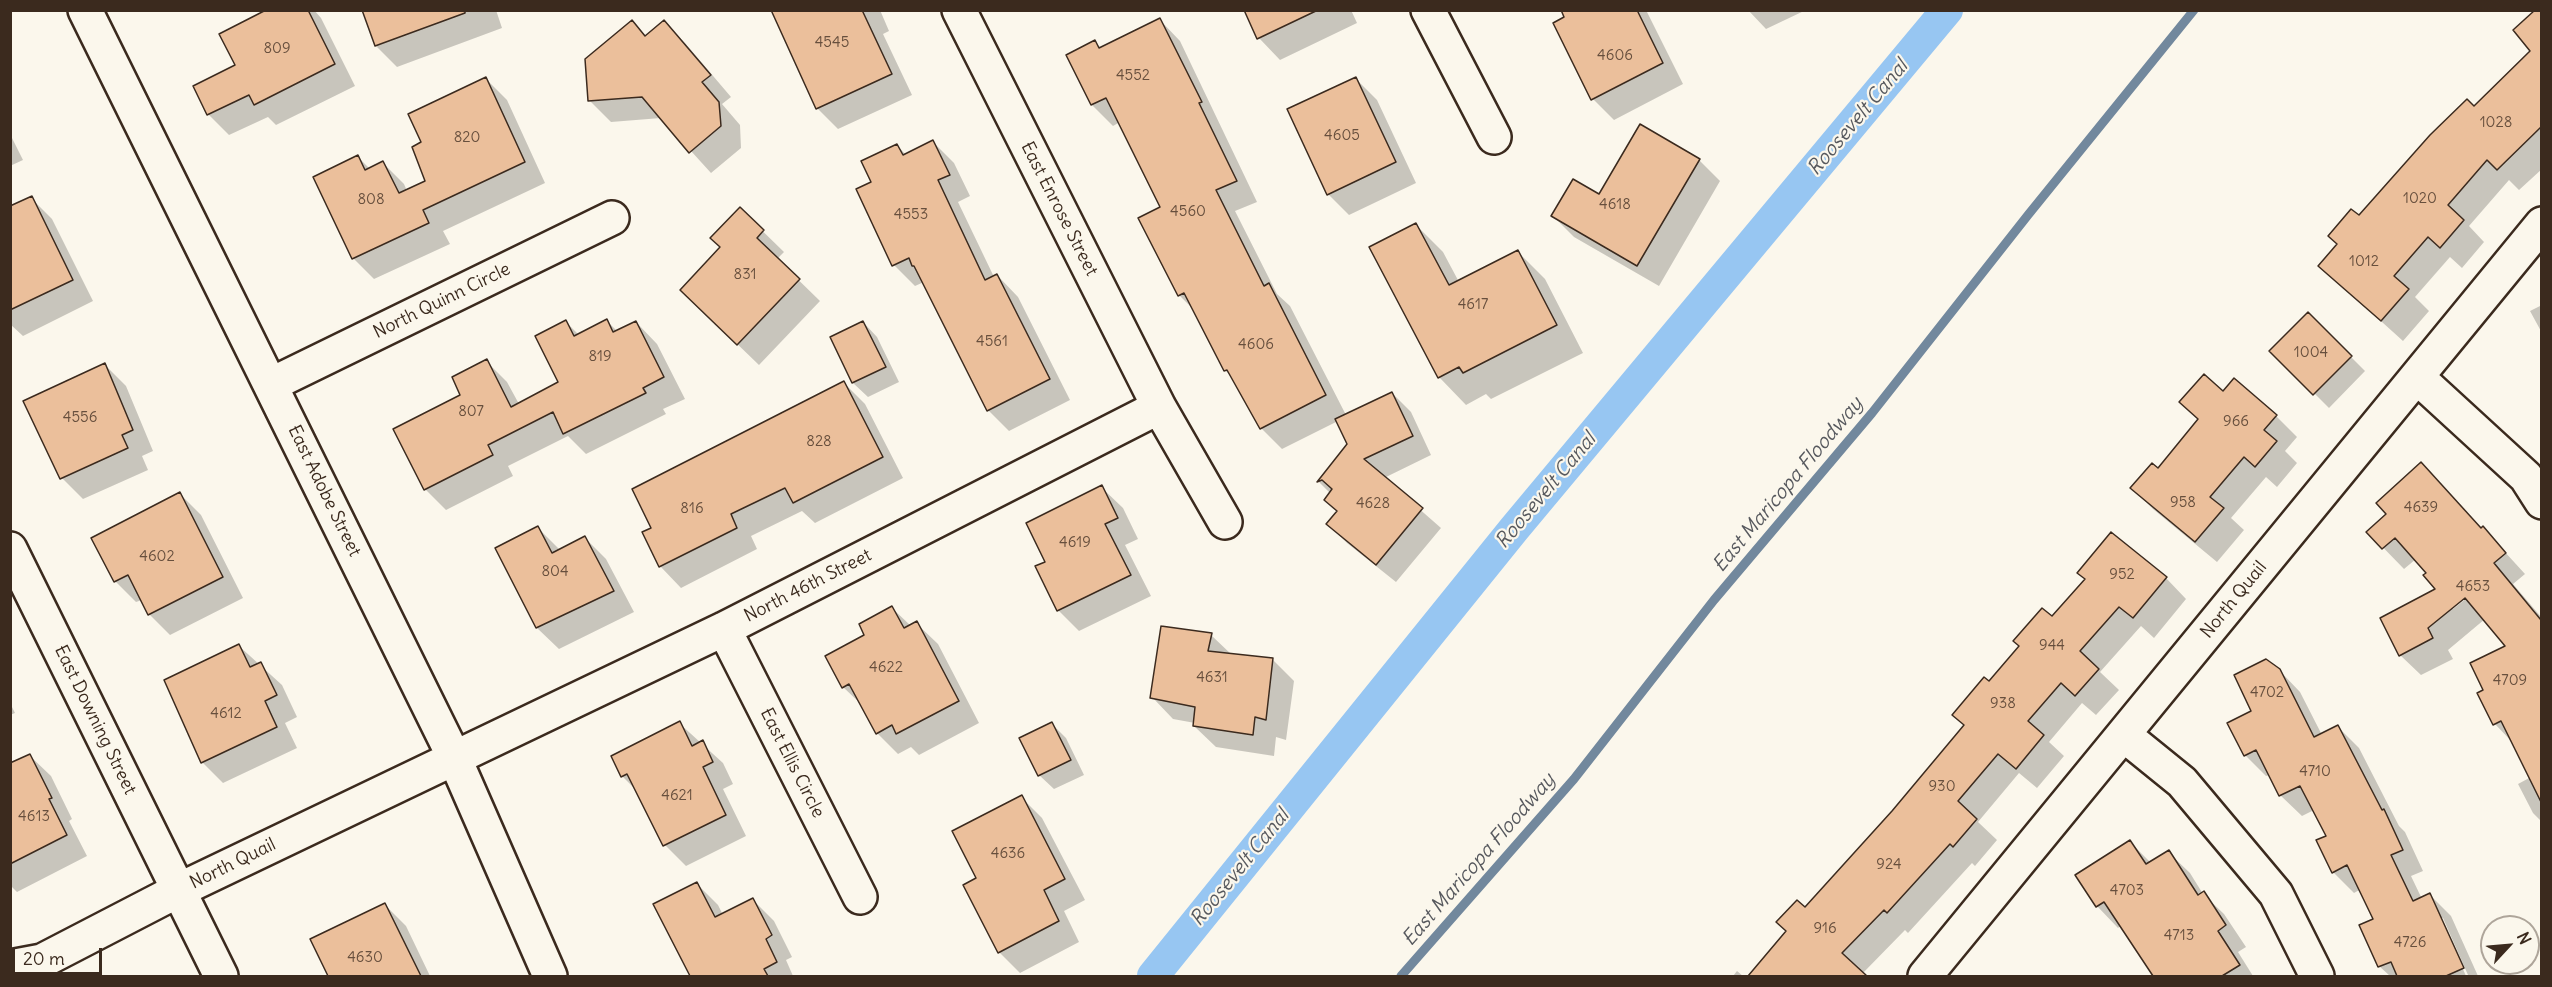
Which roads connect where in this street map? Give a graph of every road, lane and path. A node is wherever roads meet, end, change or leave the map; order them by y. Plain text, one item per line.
1 (959, 10) edge
2 (1428, 10) edge
3 (92, 13) edge
4 (1494, 137) dead end
5 (612, 218) dead end
6 (2541, 224) edge
7 (2417, 377) junction
8 (272, 384) junction
9 (1159, 407) junction
10 (2541, 502) edge
11 (1226, 522) dead end
12 (10, 549) edge
13 (724, 629) junction
14 (2124, 735) junction
15 (454, 757) junction
16 (179, 890) junction
17 (861, 897) dead end
18 (10, 967) edge
19 (222, 976) edge
20 (550, 976) edge
21 (1925, 976) edge
22 (2317, 976) edge

1 - 9 street, East Enrose Street
2 - 4 street
3 - 8 street, East Adobe Street
5 - 8 street, North Quinn Circle
6 - 7 street, North Quail
7 - 10 street
7 - 14 street, North Quail
8 - 15 street, East Adobe Street
9 - 11 street, East Enrose Street
9 - 13 street, North 46th Street
12 - 16 street, East Downing Street
13 - 15 street, North 46th Street
13 - 17 street, East Ellis Circle
14 - 21 street, North Quail
14 - 22 street
15 - 16 street, North Quail
15 - 20 street, East Adobe Street
16 - 18 street, North Quail
16 - 19 street, East Downing Street

